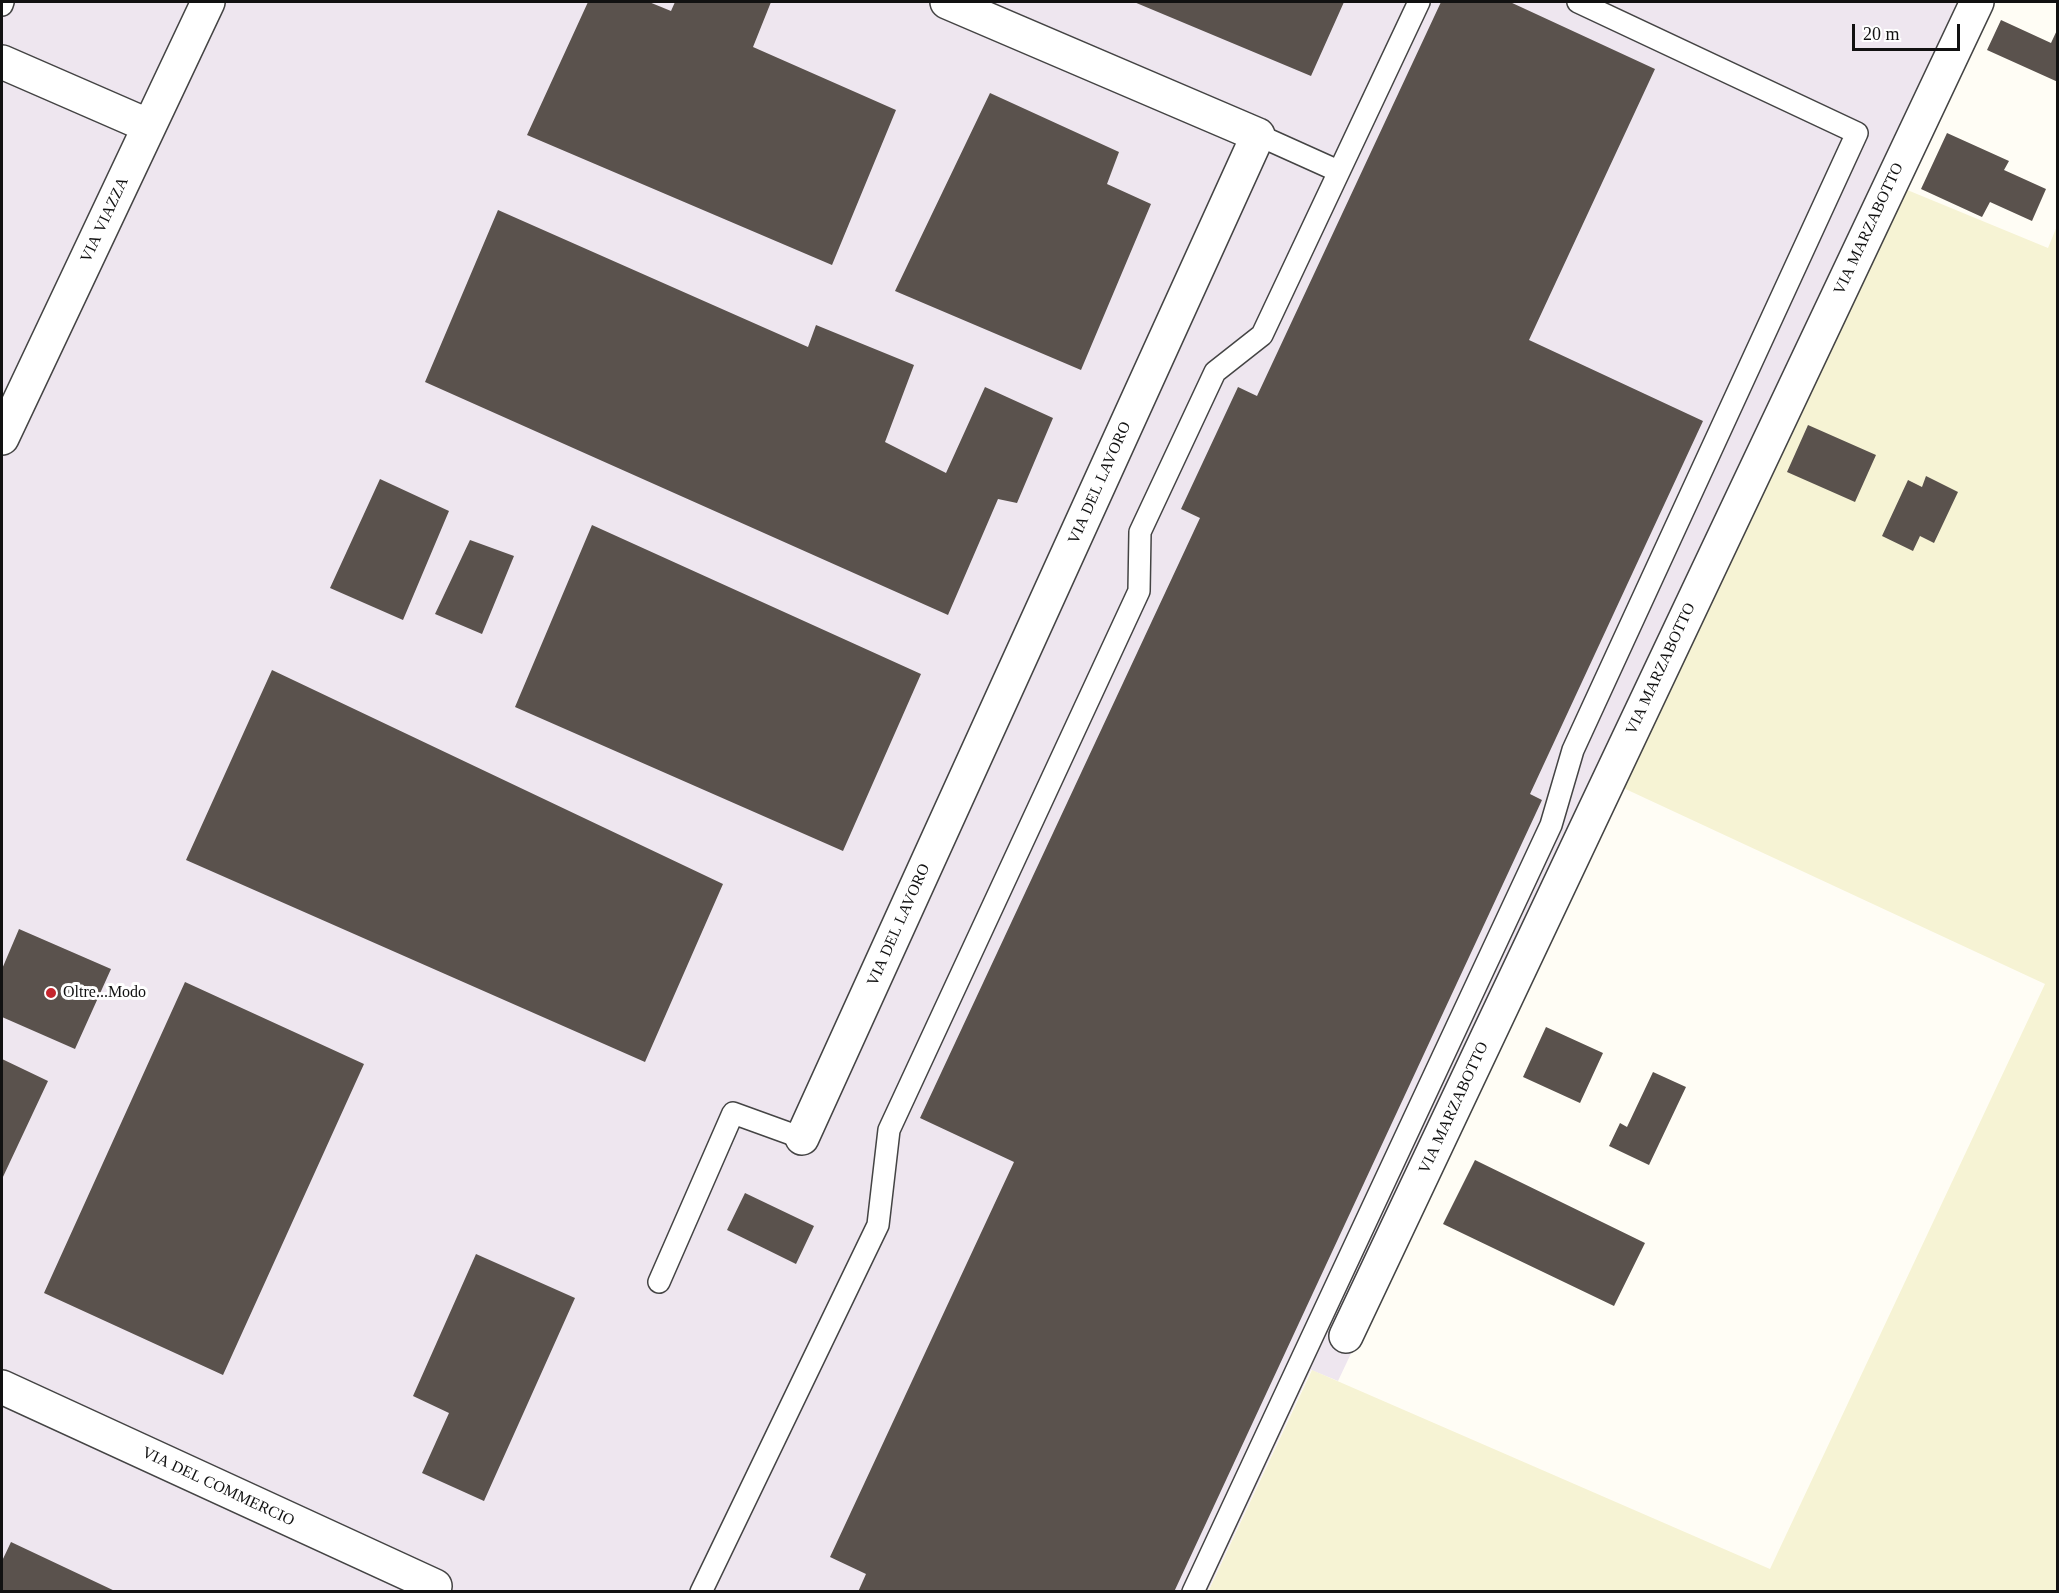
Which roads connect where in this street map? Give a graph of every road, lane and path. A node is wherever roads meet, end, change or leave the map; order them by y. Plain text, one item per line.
1 (208, 2) edge
2 (947, 2) edge
3 (1419, 2) edge
4 (1578, 2) edge
5 (1977, 2) edge
6 (2, 62) edge
7 (149, 126) junction
8 (1258, 135) junction
9 (1338, 171) junction
10 (2, 438) edge
11 (802, 1138) joint
12 (659, 1282) dead end
13 (1346, 1336) dead end
14 (2, 1387) edge
15 (435, 1586) dead end
16 (701, 1592) edge
17 (1193, 1592) edge

1 - 7 street, VIA VIAZZA
2 - 8 street
3 - 9 lane
4 - 17 lane
5 - 13 street, VIA MARZABOTTO
6 - 7 street
7 - 10 street, VIA VIAZZA
8 - 9 lane
8 - 11 street, VIA DEL LAVORO
9 - 16 lane
11 - 12 lane
14 - 15 street, VIA DEL COMMERCIO

